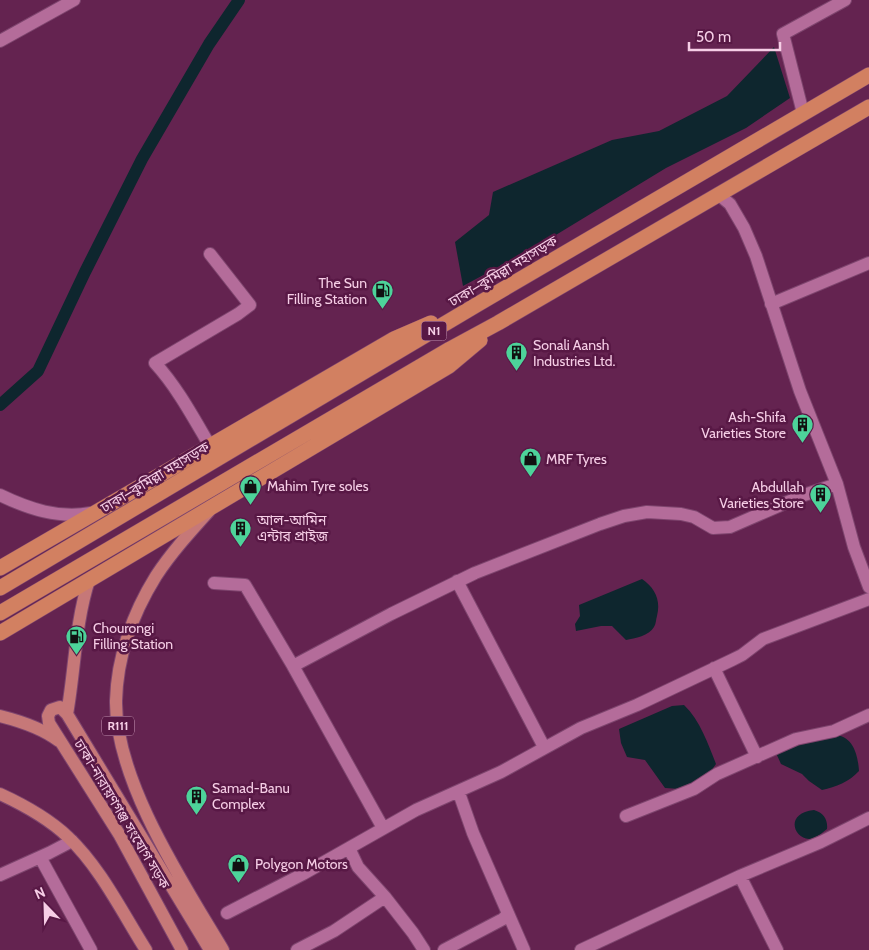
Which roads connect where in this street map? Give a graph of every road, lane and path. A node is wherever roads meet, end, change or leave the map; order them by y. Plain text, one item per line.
1 (74, 0) edge
2 (845, 0) edge
3 (0, 41) edge
4 (869, 75) edge
5 (869, 107) edge
6 (803, 113) junction
7 (718, 194) junction
8 (210, 254) dead end
9 (869, 263) edge
10 (478, 304) junction
11 (771, 304) junction
12 (498, 323) junction
13 (210, 446) junction
14 (837, 484) junction
15 (0, 495) edge
16 (214, 506) junction
17 (95, 512) junction
18 (0, 568) edge
19 (89, 580) junction
20 (457, 581) junction
21 (214, 583) dead end
22 (0, 588) edge
23 (869, 588) edge
24 (869, 599) edge
25 (0, 613) edge
26 (0, 633) edge
27 (293, 666) junction
28 (714, 668) junction
29 (67, 714) junction
30 (869, 715) edge
31 (0, 716) edge
32 (63, 744) junction
33 (544, 747) junction
34 (757, 757) junction
35 (459, 793) junction
36 (0, 794) edge
37 (626, 816) dead end
38 (869, 818) edge
39 (382, 828) junction
40 (72, 841) junction
41 (349, 848) junction
42 (40, 857) junction
43 (0, 875) edge
44 (740, 876) junction
45 (385, 897) junction
46 (227, 913) dead end
47 (509, 916) junction
48 (92, 950) edge
49 (146, 950) edge
50 (182, 950) edge
51 (210, 950) edge
52 (223, 950) edge
53 (297, 950) edge
54 (424, 950) edge
55 (444, 950) edge
56 (524, 950) edge
57 (580, 950) edge
58 (777, 950) edge

1 - 3 street
2 - 6 street
4 - 6 highway, ঢাকা–কুমিল্লা মহাসড়ক / N1
5 - 7 highway, N1
6 - 10 highway, ঢাকা–কুমিল্লা মহাসড়ক / N1
7 - 11 street
7 - 12 highway, N1
8 - 13 street
9 - 11 street
10 - 13 highway
10 - 22 highway, ঢাকা–কুমিল্লা মহাসড়ক / N1
11 - 14 street
12 - 16 highway
12 - 25 highway, N1
13 - 17 highway
14 - 20 street
14 - 23 street
15 - 17 street
16 - 19 highway
16 - 52 main road, R111
17 - 18 highway
19 - 26 highway
19 - 29 main road
20 - 27 street
20 - 33 street
21 - 27 street
24 - 28 street
27 - 39 street
28 - 33 street
28 - 34 street
29 - 32 main road, ঢাকা-নারায়ণগঞ্জ সংযোগ সড়ক
29 - 51 main road, ঢাকা-নারায়ণগঞ্জ সংযোগ সড়ক / R111
30 - 34 street
31 - 32 main road
32 - 50 main road, ঢাকা-নারায়ণগঞ্জ সংযোগ সড়ক
33 - 35 street
34 - 37 street
35 - 39 street
35 - 47 street
36 - 40 main road
38 - 44 street
39 - 41 street
40 - 42 street
40 - 49 main road
41 - 45 street
41 - 46 street
42 - 43 street
42 - 48 street
44 - 57 street
44 - 58 street
45 - 53 street
45 - 54 street
47 - 55 street
47 - 56 street

